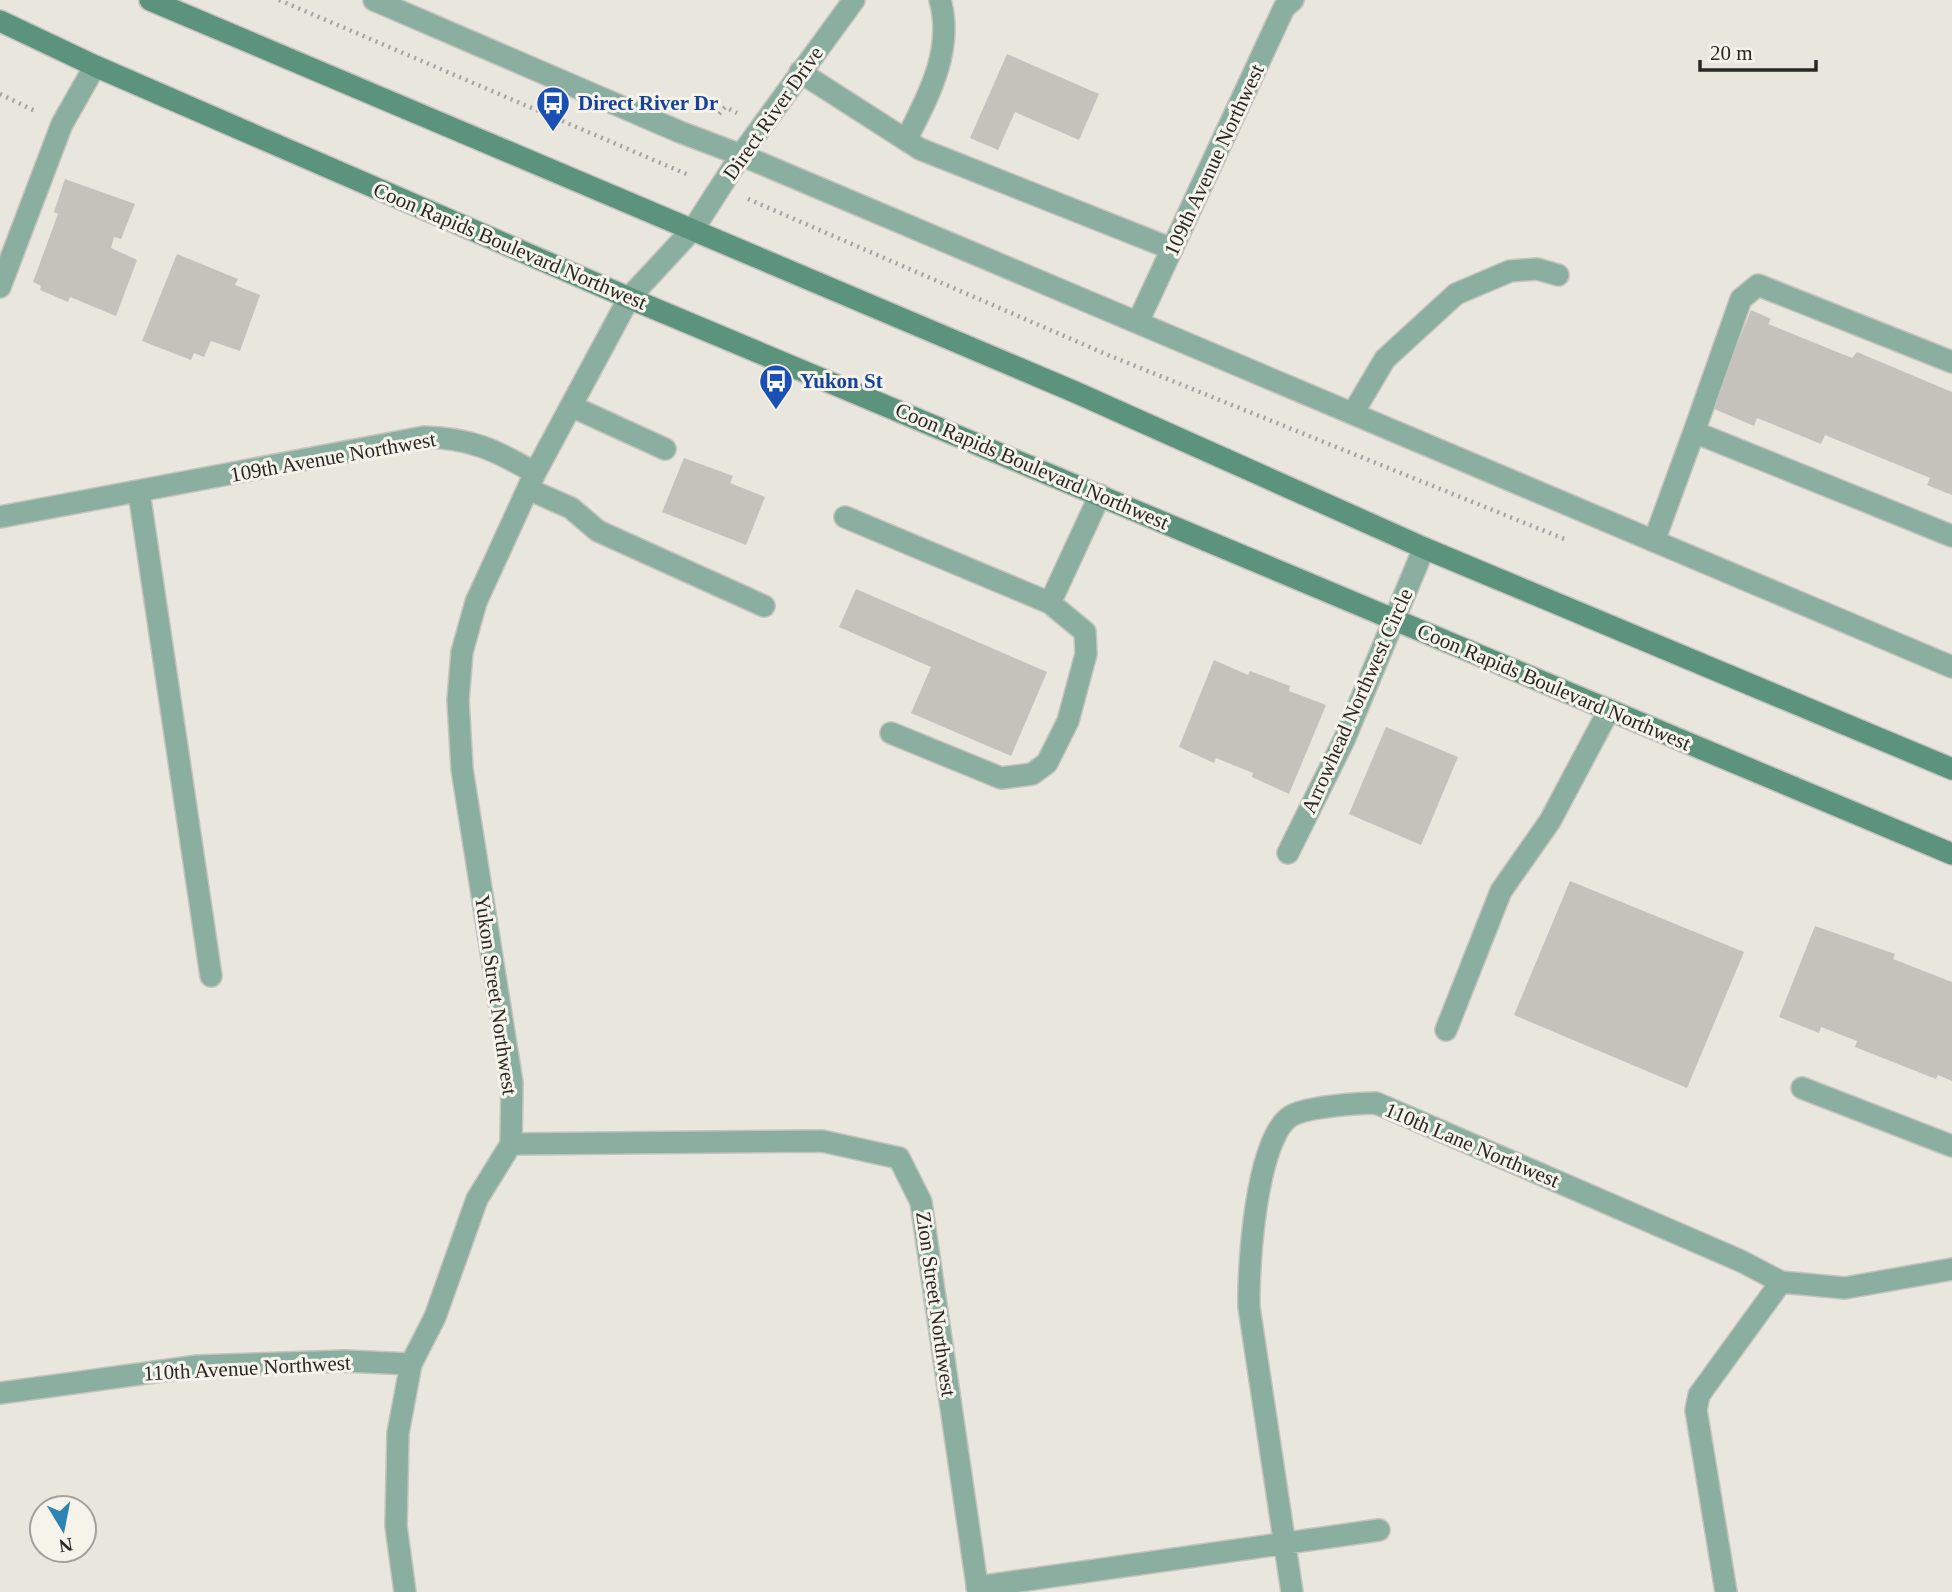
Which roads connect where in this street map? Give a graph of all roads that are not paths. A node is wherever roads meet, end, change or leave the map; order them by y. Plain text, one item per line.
1 (150, 0) edge
2 (374, 0) edge
3 (854, 0) edge
4 (940, 0) edge
5 (1293, 0) edge
6 (406, 6) edge
7 (0, 21) edge
8 (95, 66) junction
9 (800, 72) junction
10 (906, 140) junction
11 (741, 155) junction
12 (694, 228) junction
13 (1172, 249) junction
14 (1558, 275) dead end
15 (0, 287) edge
16 (629, 298) junction
17 (1138, 322) junction
18 (1952, 362) edge
19 (572, 406) junction
20 (1353, 413) junction
21 (1694, 432) junction
22 (665, 449) dead end
23 (532, 481) junction
24 (139, 492) junction
25 (1100, 495) junction
26 (0, 517) edge
27 (845, 517) dead end
28 (1952, 537) edge
29 (1654, 541) junction
30 (1424, 548) junction
31 (1050, 603) junction
32 (764, 606) dead end
33 (1394, 620) junction
34 (1952, 667) edge
35 (1609, 710) junction
36 (891, 733) dead end
37 (1952, 769) edge
38 (1288, 853) dead end
39 (1952, 854) edge
40 (211, 976) dead end
41 (1446, 1030) dead end
42 (1802, 1088) dead end
43 (511, 1144) junction
44 (1952, 1146) edge
45 (1952, 1269) edge
46 (1781, 1282) junction
47 (411, 1364) junction
48 (0, 1393) edge
49 (1379, 1530) dead end
50 (1285, 1543) junction
51 (977, 1589) edge
52 (404, 1592) edge
53 (1292, 1592) edge
54 (1726, 1592) edge

1 - 12 main road
2 - 6 street
3 - 9 street, Direct River Drive
4 - 10 street
5 - 13 street, 109th Avenue Northwest
6 - 11 street
7 - 8 main road, Coon Rapids Boulevard Northwest
8 - 15 street
8 - 16 main road, Coon Rapids Boulevard Northwest
9 - 10 street
9 - 11 street, Direct River Drive
10 - 13 street
11 - 12 street, Direct River Drive
11 - 17 street
12 - 16 street
12 - 30 main road
13 - 17 street, 109th Avenue Northwest
14 - 20 street
16 - 19 street
16 - 25 main road, Coon Rapids Boulevard Northwest
17 - 20 street
18 - 21 street
19 - 22 street
19 - 23 street
20 - 29 street
21 - 28 street
21 - 29 street
23 - 24 street, 109th Avenue Northwest
23 - 32 street, 109th Avenue Northwest
23 - 43 street, Yukon Street Northwest
24 - 26 street, 109th Avenue Northwest
24 - 40 street
25 - 31 street
25 - 33 main road, Coon Rapids Boulevard Northwest
27 - 31 street
29 - 34 street
30 - 33 street, Arrowhead Northwest Circle
30 - 37 main road
31 - 36 street
33 - 35 main road, Coon Rapids Boulevard Northwest
33 - 38 street, Arrowhead Northwest Circle
35 - 39 main road, Coon Rapids Boulevard Northwest
35 - 41 street
42 - 44 street
43 - 47 street
43 - 51 street, Zion Street Northwest
45 - 46 street, 110th Lane Northwest
46 - 50 street, 110th Lane Northwest
46 - 54 street
47 - 48 street, 110th Avenue Northwest
47 - 52 street
49 - 50 street
50 - 51 street
50 - 53 street, 110th Lane Northwest

